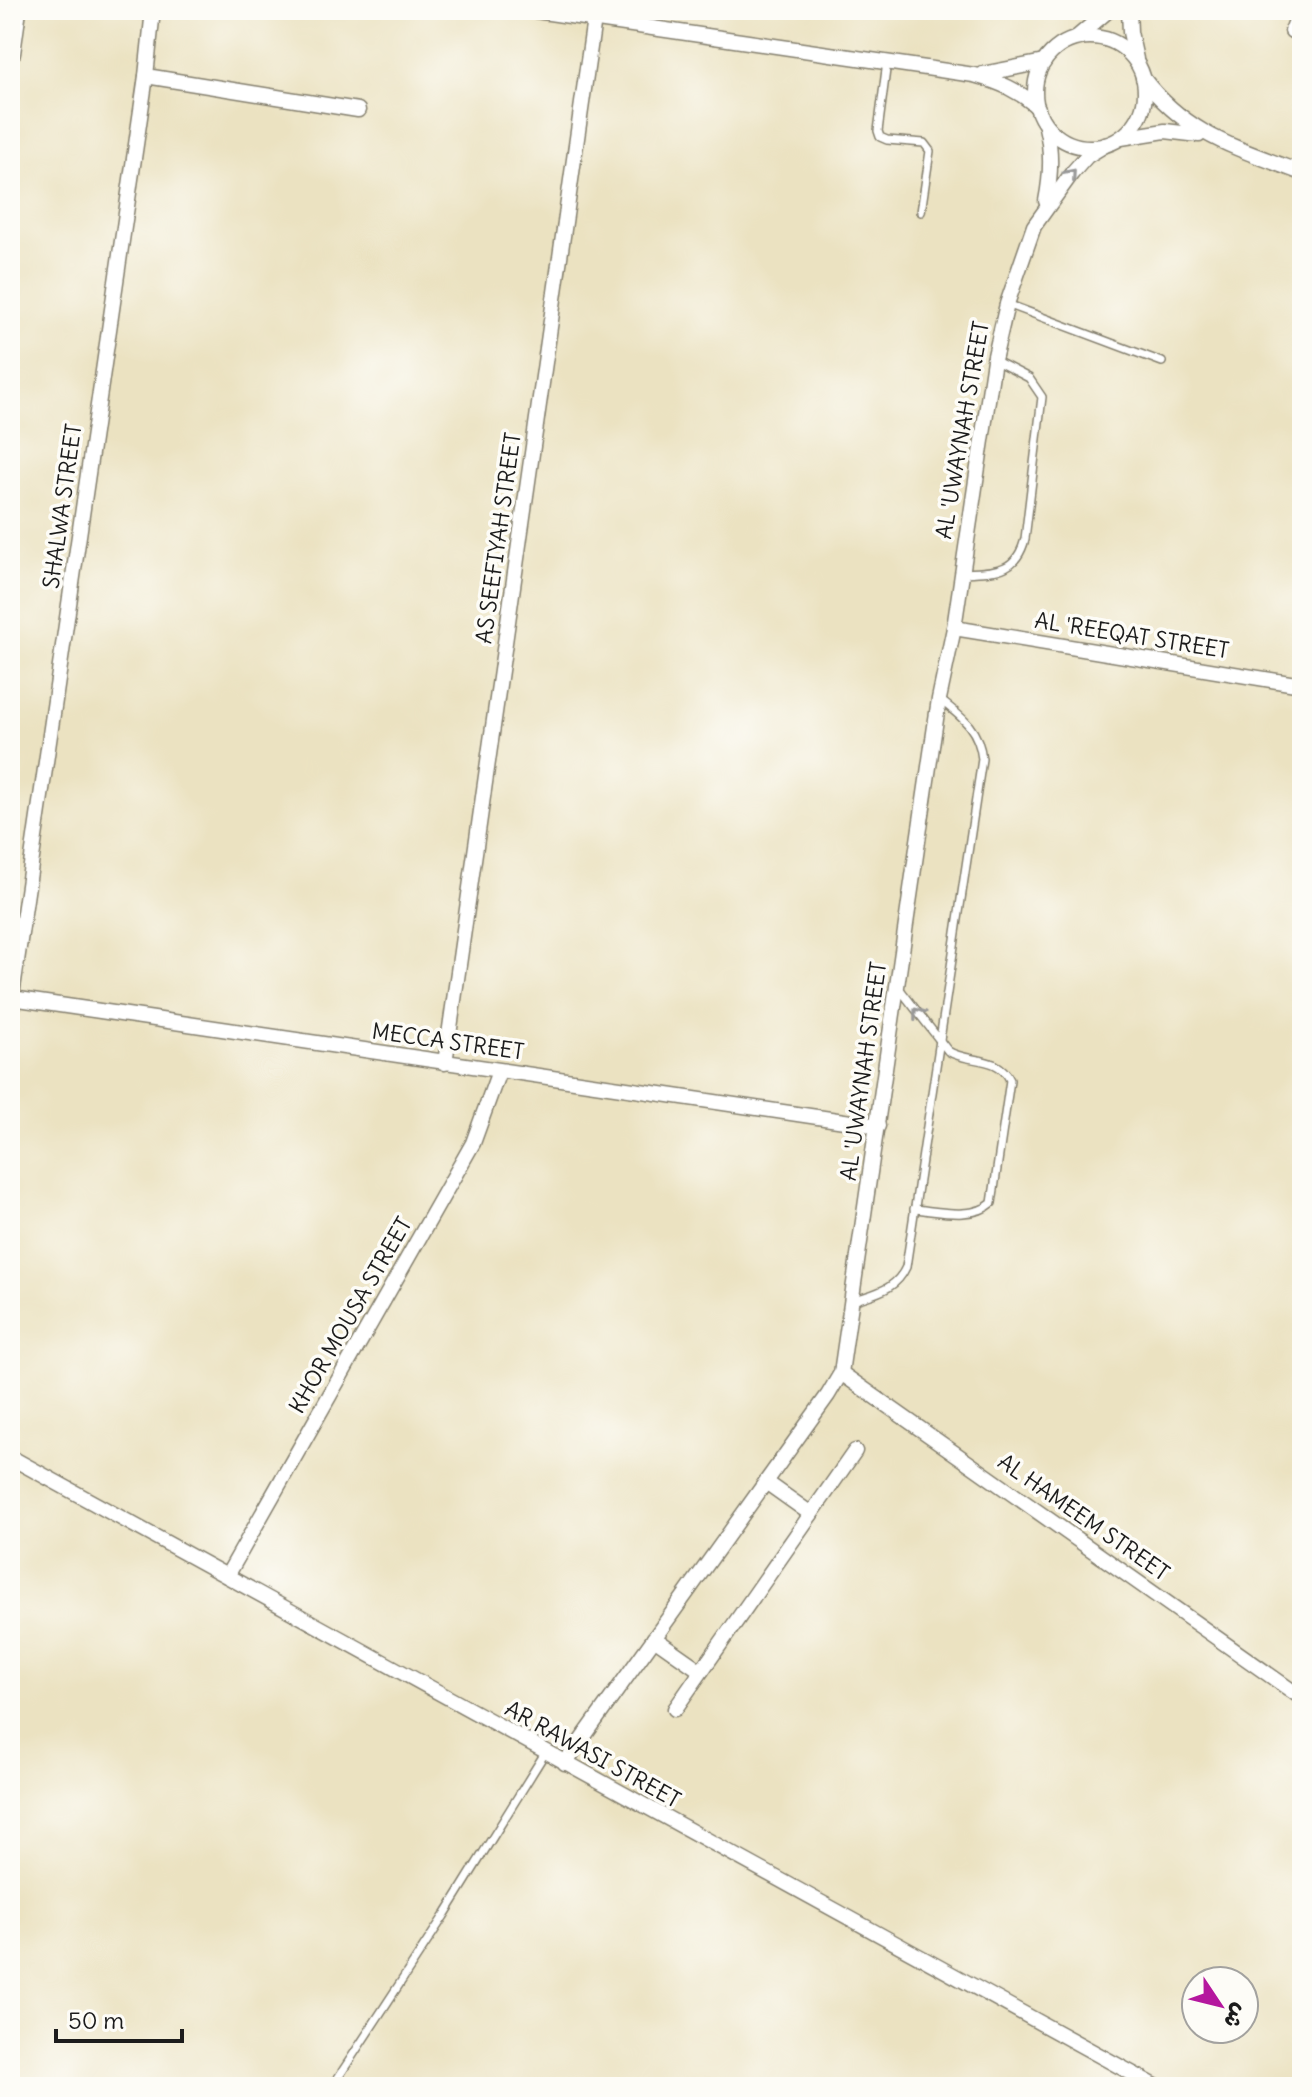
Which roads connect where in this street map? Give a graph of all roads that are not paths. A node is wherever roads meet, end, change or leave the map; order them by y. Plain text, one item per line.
1 (16, 10) edge
2 (153, 10) edge
3 (529, 10) edge
4 (1109, 10) edge
5 (1129, 10) edge
6 (1300, 10) edge
7 (594, 19) junction
8 (1292, 31) dead end
9 (1073, 40) junction
10 (10, 53) edge
11 (887, 62) junction
12 (1044, 62) junction
13 (1137, 63) junction
14 (974, 75) junction
15 (146, 76) junction
16 (1143, 78) junction
17 (1038, 108) junction
18 (358, 110) dead end
19 (1044, 123) junction
20 (1209, 136) junction
21 (1121, 138) junction
22 (1105, 145) junction
23 (1302, 173) edge
24 (1044, 209) junction
25 (921, 212) dead end
26 (1007, 304) junction
27 (994, 360) junction
28 (1162, 362) dead end
29 (960, 573) junction
30 (954, 628) junction
31 (1302, 685) edge
32 (939, 699) junction
33 (18, 910) edge
34 (897, 985) junction
35 (11, 1003) edge
36 (939, 1041) junction
37 (445, 1063) junction
38 (499, 1071) junction
39 (878, 1126) junction
40 (914, 1209) junction
41 (853, 1301) junction
42 (841, 1373) junction
43 (855, 1451) dead end
44 (10, 1457) edge
45 (766, 1482) junction
46 (811, 1514) junction
47 (227, 1576) junction
48 (654, 1638) junction
49 (701, 1671) junction
50 (1302, 1698) edge
51 (675, 1709) dead end
52 (545, 1753) junction
53 (565, 1763) junction
54 (332, 2087) edge
55 (1157, 2087) edge

1 - 10 main road
2 - 15 street, SHALWA STREET
3 - 7 street
4 - 9 street
5 - 13 street
6 - 8 street
7 - 11 street
7 - 37 street, AS SEEFIYAH STREET
9 - 12 street
9 - 13 street
11 - 14 street
11 - 25 lane
12 - 14 street
12 - 17 street
13 - 16 street
14 - 17 street
15 - 18 street
15 - 33 street, SHALWA STREET
16 - 20 street
16 - 21 street
17 - 19 street
19 - 22 street
19 - 24 street, AL 'UWAYNAH STREET
20 - 21 street
20 - 23 street
21 - 22 street
24 -> 22 street, AL 'UWAYNAH STREET
24 - 26 street, AL 'UWAYNAH STREET
26 - 27 street, AL 'UWAYNAH STREET
26 - 28 lane, AL 'UWAYNAH STREET
27 - 29 street, AL 'UWAYNAH STREET
27 - 29 lane
29 - 30 street, AL 'UWAYNAH STREET
30 - 31 street, AL 'REEQAT STREET
30 - 32 street, AL 'UWAYNAH STREET
32 - 34 street, AL 'UWAYNAH STREET
32 - 36 lane
33 - 35 street, SHALWA STREET
36 -> 34 lane
34 - 39 street, AL 'UWAYNAH STREET
35 - 37 street, MECCA STREET
36 - 40 lane
36 - 40 lane
37 - 38 street, MECCA STREET
38 - 39 street, MECCA STREET
38 - 47 street, KHOR MOUSA STREET
39 - 41 street, AL 'UWAYNAH STREET
40 - 41 lane
41 - 42 street, AL 'UWAYNAH STREET
42 - 45 street, AL 'UWAYNAH STREET
42 - 50 street, AL HAMEEM STREET
43 - 46 street
44 - 47 street, AR RAWASI STREET
45 - 46 street
45 - 48 street, AL 'UWAYNAH STREET
46 - 49 street
47 - 52 street, AR RAWASI STREET
48 - 49 street
48 - 53 street, AL 'UWAYNAH STREET
49 - 51 street
52 - 53 street, AR RAWASI STREET
52 - 54 lane
53 - 55 street, AR RAWASI STREET

